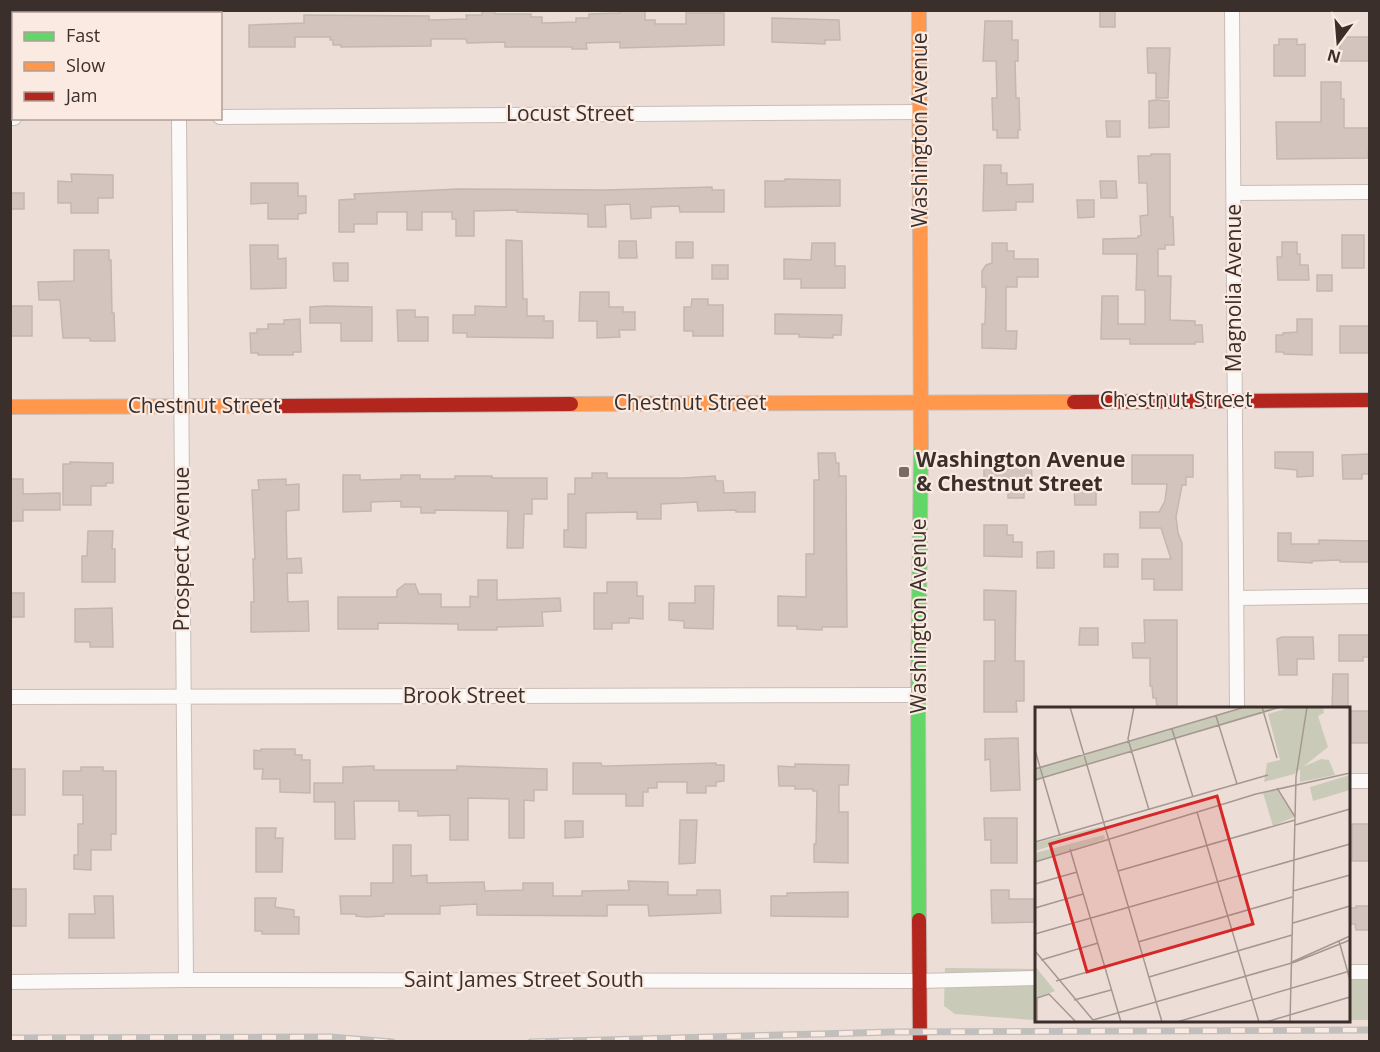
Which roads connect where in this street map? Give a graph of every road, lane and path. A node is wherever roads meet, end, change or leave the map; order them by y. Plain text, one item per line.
1 (919, 10) edge
2 (1232, 10) edge
3 (920, 111) junction
4 (222, 117) edge
5 (180, 120) edge
6 (1370, 192) edge
7 (1234, 193) junction
8 (1235, 399) junction
9 (1370, 400) edge
10 (921, 401) junction
11 (182, 406) junction
12 (10, 408) edge
13 (1370, 596) edge
14 (1237, 598) junction
15 (918, 695) junction
16 (183, 696) junction
17 (10, 697) edge
18 (1237, 707) edge
19 (1350, 781) edge
20 (1370, 781) edge
21 (1350, 972) edge
22 (1370, 972) edge
23 (1035, 978) edge
24 (186, 980) junction
25 (919, 981) junction
26 (10, 982) edge
27 (920, 1041) edge

1 - 3 street, Washington Avenue
2 - 7 street, Magnolia Avenue
3 - 4 street, Locust Street
3 - 10 street, Washington Avenue
5 - 11 street, Prospect Avenue
6 - 7 street
7 - 8 street, Magnolia Avenue
8 - 9 street, Chestnut Street
8 - 10 street, Chestnut Street
8 - 14 street, Magnolia Avenue
10 - 11 street, Chestnut Street
10 - 15 street, Washington Avenue
11 - 12 street, Chestnut Street
11 - 16 street, Prospect Avenue
13 - 14 street
14 - 18 street, Magnolia Avenue
15 - 16 street, Brook Street
15 - 25 street, Washington Avenue
16 - 17 street, Brook Street
16 - 24 street, Prospect Avenue
19 - 20 street
21 - 22 street
23 - 25 street, Saint James Street South
24 - 25 street, Saint James Street South
24 - 26 street, Saint James Street South
25 - 27 street, Washington Avenue

